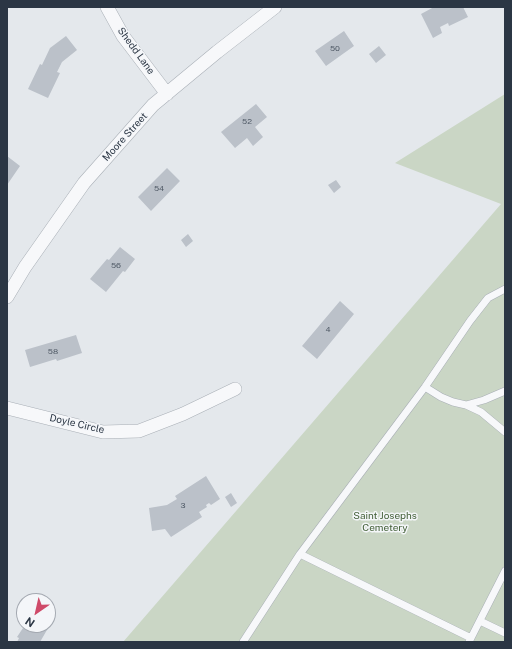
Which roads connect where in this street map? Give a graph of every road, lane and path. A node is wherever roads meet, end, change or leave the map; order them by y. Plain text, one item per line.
1 (107, 7) edge
2 (275, 7) edge
3 (167, 94) junction
4 (505, 289) edge
5 (7, 297) edge
6 (425, 387) junction
7 (235, 389) dead end
8 (505, 391) edge
9 (466, 404) junction
10 (7, 408) edge
11 (505, 432) edge
12 (300, 554) junction
13 (505, 571) edge
14 (480, 621) junction
15 (505, 633) edge
16 (470, 640) edge
17 (243, 642) edge

1 - 3 street, Shedd Lane
2 - 3 street, Moore Street
3 - 5 street, Moore Street
4 - 6 lane
6 - 9 lane
6 - 12 lane
7 - 10 street, Doyle Circle
8 - 9 lane
9 - 11 lane
12 - 16 lane
12 - 17 lane
13 - 14 lane
14 - 15 lane
14 - 16 lane

